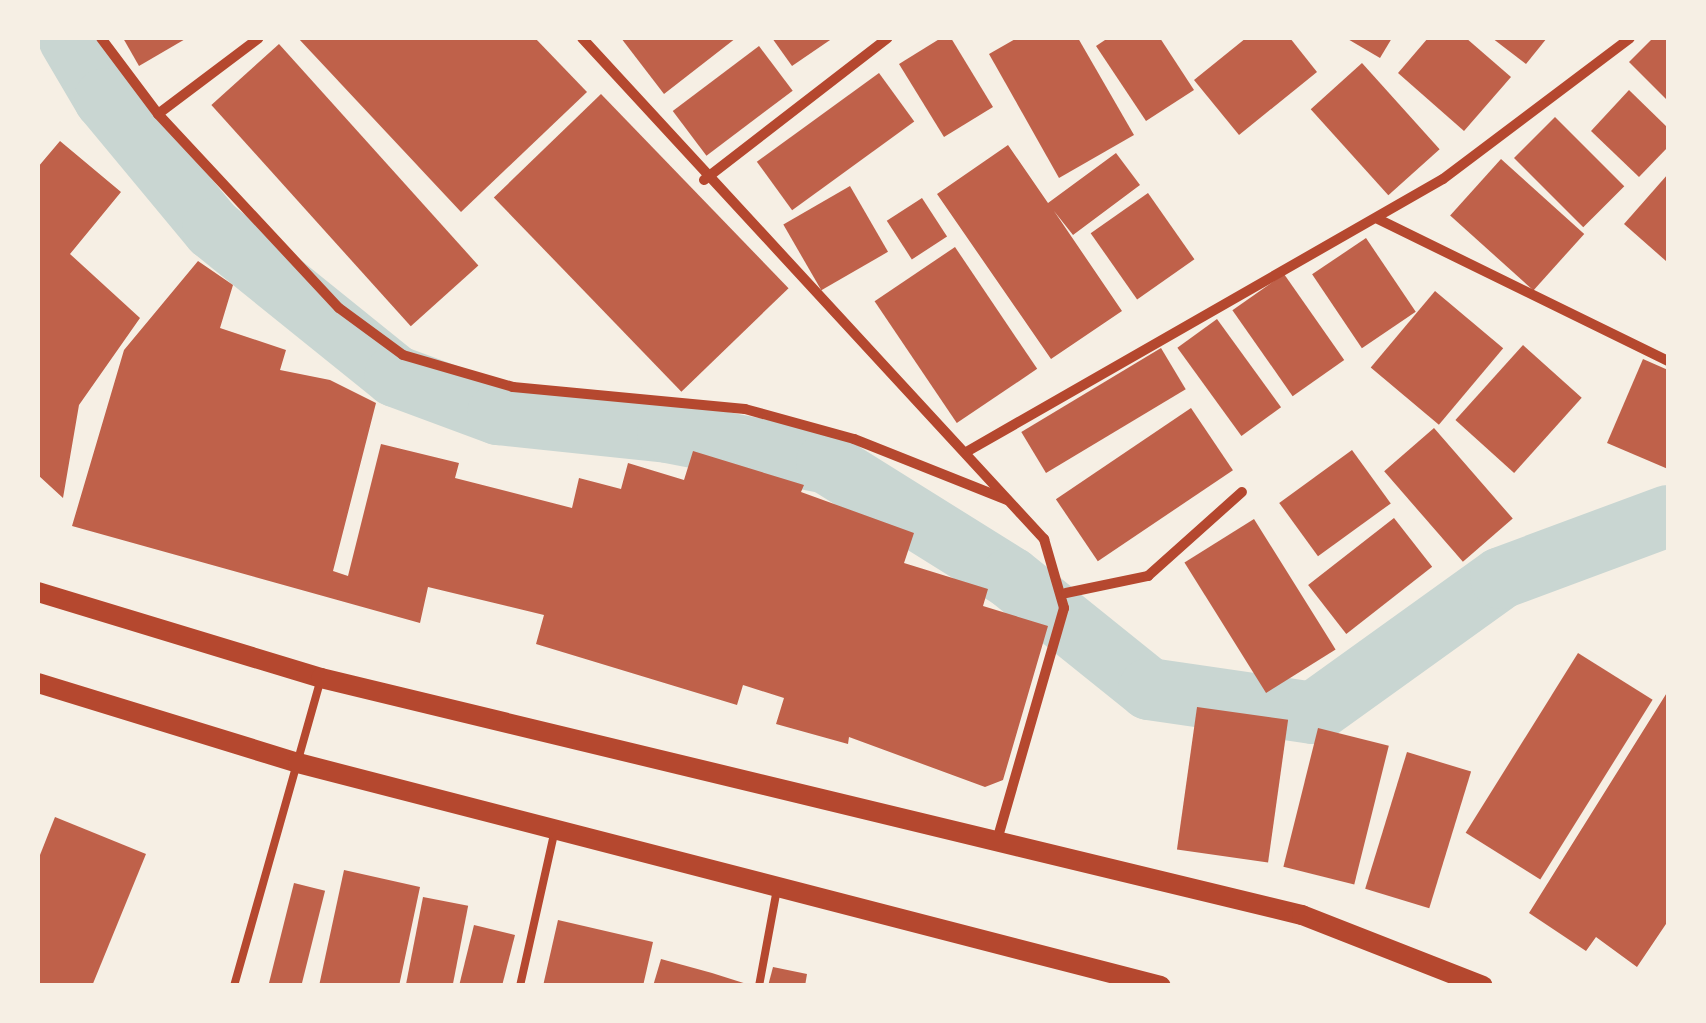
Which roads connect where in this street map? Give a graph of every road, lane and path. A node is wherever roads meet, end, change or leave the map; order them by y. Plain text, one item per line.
1 (101, 38) edge
2 (259, 38) edge
3 (582, 38) edge
4 (888, 38) edge
5 (1630, 38) edge
6 (158, 114) junction
7 (704, 180) junction
8 (1378, 219) junction
9 (1668, 362) edge
10 (968, 451) junction
11 (1242, 492) dead end
12 (1012, 503) junction
13 (38, 592) edge
14 (1066, 593) junction
15 (320, 678) junction
16 (38, 684) edge
17 (298, 763) junction
18 (556, 826) junction
19 (997, 840) junction
20 (778, 884) junction
21 (234, 986) edge
22 (520, 986) edge
23 (758, 986) edge
24 (1160, 986) edge
25 (1483, 986) edge

1 - 6 street
2 - 6 street
3 - 7 street
4 - 7 street
5 - 8 street
6 - 12 street
7 - 10 street
8 - 9 street
8 - 10 street
10 - 12 street
11 - 14 street
12 - 14 street
13 - 15 main road
14 - 19 street
15 - 17 lane
15 - 19 main road
16 - 17 main road
17 - 18 main road
17 - 21 lane
18 - 20 main road
18 - 22 lane
19 - 25 main road
20 - 23 lane
20 - 24 main road

